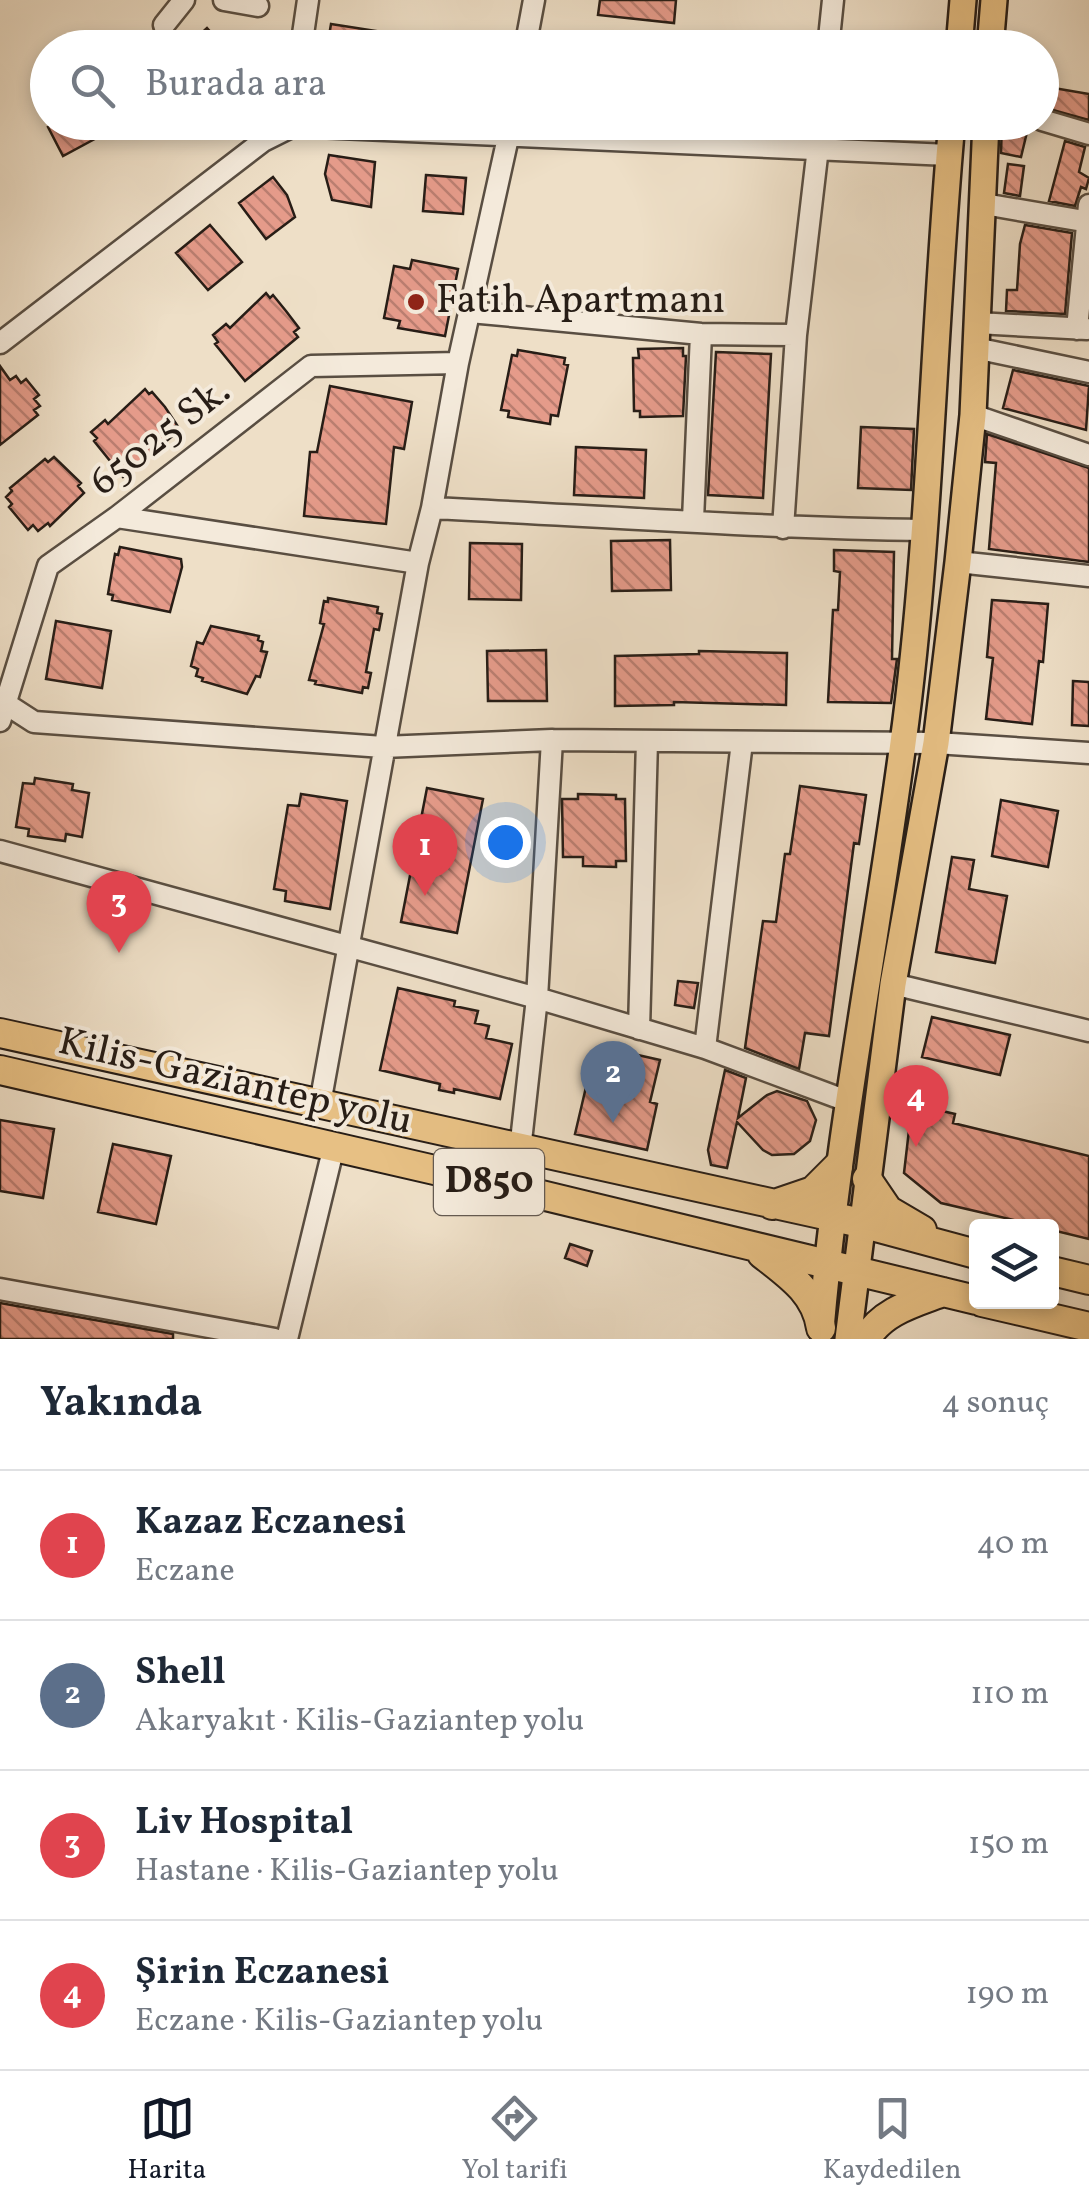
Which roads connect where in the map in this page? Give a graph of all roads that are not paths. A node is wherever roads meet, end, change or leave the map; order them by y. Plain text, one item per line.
1 (184, 0) edge
2 (224, 0) edge
3 (308, 0) edge
4 (534, 0) edge
5 (833, 0) edge
6 (963, 0) edge
7 (994, 0) edge
8 (258, 6) dead end
9 (164, 25) dead end
10 (303, 30) edge
11 (528, 30) edge
12 (830, 30) edge
13 (960, 30) edge
14 (992, 30) edge
15 (1059, 125) edge
16 (1089, 134) edge
17 (265, 140) edge
18 (508, 140) edge
19 (671, 140) edge
20 (819, 140) edge
21 (950, 140) edge
22 (986, 140) edge
23 (818, 150) junction
24 (949, 155) junction
25 (984, 204) junction
26 (1088, 216) edge
27 (470, 312) junction
28 (1083, 329) edge
29 (702, 334) junction
30 (796, 335) junction
31 (976, 335) junction
32 (0, 342) edge
33 (458, 363) junction
34 (1089, 372) edge
35 (972, 416) junction
36 (1089, 455) edge
37 (432, 508) junction
38 (117, 517) junction
39 (694, 520) junction
40 (783, 528) junction
41 (926, 530) junction
42 (958, 562) junction
43 (418, 564) junction
44 (1089, 576) edge
45 (1, 707) edge
46 (552, 740) junction
47 (647, 741) junction
48 (742, 742) junction
49 (903, 743) junction
50 (936, 743) junction
51 (382, 747) junction
52 (1089, 754) edge
53 (0, 851) edge
54 (350, 949) junction
55 (893, 984) junction
56 (537, 998) junction
57 (639, 1028) junction
58 (1089, 1031) edge
59 (0, 1032) edge
60 (705, 1048) junction
61 (0, 1070) edge
62 (848, 1101) junction
63 (320, 1104) junction
64 (334, 1146) junction
65 (520, 1150) junction
66 (838, 1166) junction
67 (867, 1180) junction
68 (770, 1205) junction
69 (831, 1218) junction
70 (861, 1224) junction
71 (948, 1247) junction
72 (753, 1248) junction
73 (969, 1252) edge
74 (826, 1264) junction
75 (856, 1271) junction
76 (1059, 1273) edge
77 (1089, 1280) edge
78 (0, 1288) edge
79 (943, 1292) junction
80 (969, 1298) edge
81 (1013, 1309) edge
82 (1089, 1327) edge
83 (820, 1334) edge
84 (275, 1339) edge
85 (287, 1339) edge
86 (848, 1339) edge
87 (866, 1339) edge

1 - 9 street
2 - 8 street
3 - 10 street
4 - 11 street
5 - 12 street
6 - 13 main road
7 - 14 main road
15 - 16 street
17 - 32 street
18 - 27 street
19 - 23 street
20 - 23 street
21 - 24 main road
22 - 25 main road
23 - 24 street
23 - 30 street
24 - 41 main road
25 - 26 street
25 - 31 main road
26 - 28 street
27 - 29 street
27 - 33 street
28 - 31 street
29 - 30 street
29 - 39 street
30 - 40 street
31 - 34 street
31 - 35 main road
33 - 37 street
33 - 38 street, 65025 Sk.
35 - 36 street
35 - 42 main road
37 - 39 street
37 - 43 street
38 - 43 street
38 - 45 street, 65025 Sk.
39 - 40 street
40 - 41 street
41 - 49 main road
42 - 44 street
42 - 50 main road
43 - 51 street
45 - 51 street
46 - 47 street
46 - 51 street
46 - 56 street
47 - 48 street
47 - 57 street
48 - 49 street
48 - 60 street
49 - 50 street
49 - 62 main road
50 - 52 street
50 - 55 main road
51 - 54 street
53 - 54 street
54 - 56 street
54 - 63 street
55 - 58 street
55 - 67 main road
56 - 57 street
56 - 65 street
57 - 60 street
59 - 63 highway, Kilis-Gaziantep yolu / D850
60 - 62 street
61 - 64 highway, Kilis-Gaziantep yolu / D850
62 - 66 main road
63 - 65 highway, Kilis-Gaziantep yolu / D850
64 - 72 highway, Kilis-Gaziantep yolu / D850
64 - 85 street
65 - 68 highway, Kilis-Gaziantep yolu / D850
66 - 68 highway
66 - 69 main road
67 - 70 main road
67 - 71 highway
68 - 69 highway, Kilis-Gaziantep yolu / D850
69 - 70 highway, Kilis-Gaziantep yolu / D850
69 - 74 main road
70 - 71 highway, Kilis-Gaziantep yolu / D850
70 - 75 main road
71 - 73 highway, Kilis-Gaziantep yolu / D850
72 - 74 highway, Kilis-Gaziantep yolu / D850
72 - 83 highway
74 - 75 highway, Kilis-Gaziantep yolu / D850
74 - 83 main road
75 - 79 highway, Kilis-Gaziantep yolu / D850
75 - 86 main road
76 - 77 highway
78 - 84 street
79 - 80 highway, Kilis-Gaziantep yolu / D850
79 - 87 highway
81 - 82 highway, Kilis-Gaziantep yolu / D850

